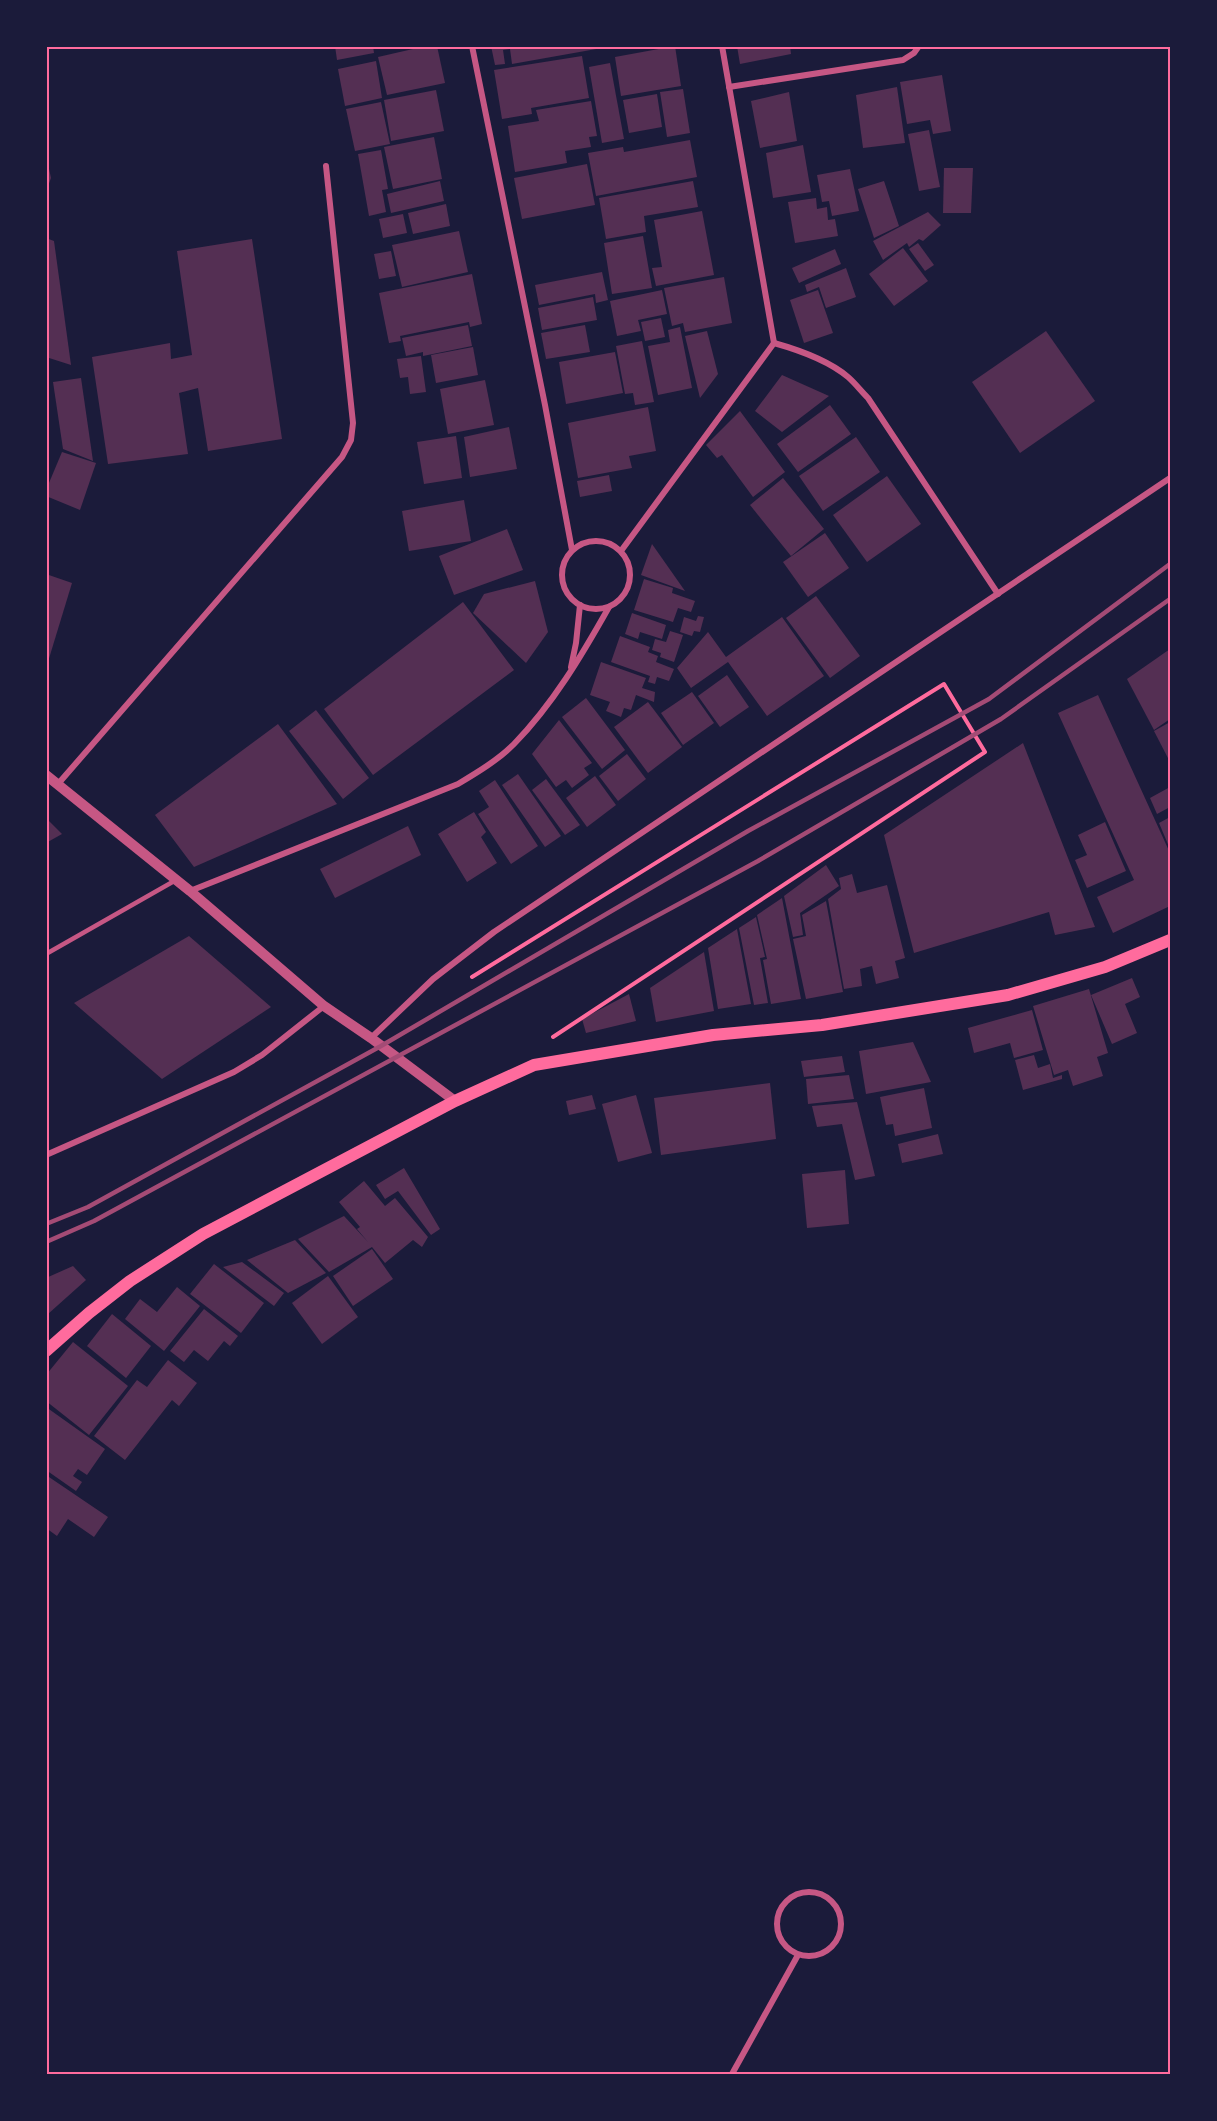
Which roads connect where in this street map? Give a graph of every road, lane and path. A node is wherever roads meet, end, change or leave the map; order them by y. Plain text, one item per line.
1 (472, 46) edge
2 (722, 46) edge
3 (919, 46) edge
4 (729, 87) junction
5 (326, 166) dead end
6 (774, 343) junction
7 (1170, 478) edge
8 (572, 550) junction
9 (621, 551) junction
10 (998, 594) junction
11 (580, 605) junction
12 (609, 607) junction
13 (569, 673) junction
14 (46, 775) edge
15 (58, 784) junction
16 (177, 880) junction
17 (190, 891) junction
18 (1170, 940) edge
19 (46, 954) edge
20 (481, 972) dead end
21 (324, 1006) junction
22 (552, 1037) dead end
23 (371, 1038) junction
24 (455, 1101) junction
25 (46, 1155) edge
26 (46, 1351) edge
27 (798, 1955) junction
28 (732, 2074) edge

1 - 8 street
2 - 4 street
3 - 4 street
4 - 6 street
5 - 15 street
6 - 9 street
6 - 10 street
7 - 10 street
8 - 9 street
8 - 11 street
9 - 12 street
10 - 23 street
11 - 12 street
11 - 13 street
12 - 13 street
13 - 17 street
14 - 15 street
15 - 16 street
16 - 17 street
16 - 19 lane
17 - 21 street
18 - 24 main road
20 - 22 path
21 - 23 street
21 - 25 street
23 - 24 street
24 - 26 main road
27 - 27 street
27 - 28 street

